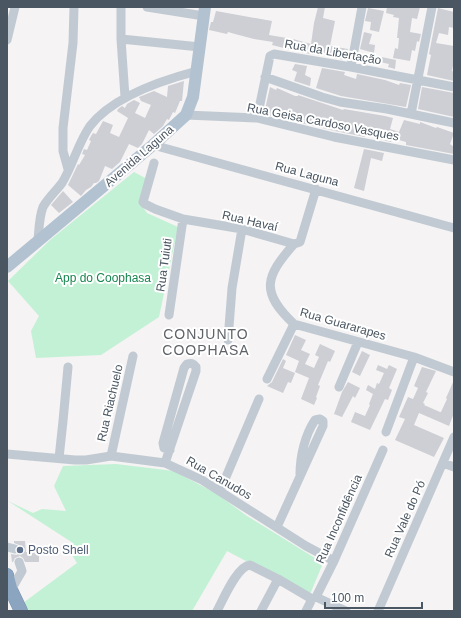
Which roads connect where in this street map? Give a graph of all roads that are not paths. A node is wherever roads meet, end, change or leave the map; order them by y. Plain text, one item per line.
1 (74, 7) edge
2 (121, 7) edge
3 (147, 7) edge
4 (362, 7) edge
5 (432, 7) edge
6 (12, 12) edge
7 (204, 12) edge
8 (121, 39) junction
9 (7, 40) edge
10 (200, 47) junction
11 (351, 67) junction
12 (197, 71) junction
13 (265, 77) junction
14 (418, 81) junction
15 (454, 87) edge
16 (125, 97) junction
17 (411, 114) junction
18 (186, 115) junction
19 (257, 118) junction
20 (454, 123) edge
21 (153, 146) junction
22 (454, 160) edge
23 (154, 163) dead end
24 (68, 168) junction
25 (316, 189) junction
26 (183, 219) junction
27 (454, 228) edge
28 (242, 229) junction
29 (38, 240) junction
30 (294, 244) junction
31 (7, 267) edge
32 (169, 315) dead end
33 (294, 324) junction
34 (228, 340) dead end
35 (358, 342) junction
36 (133, 356) dead end
37 (414, 357) junction
38 (68, 367) dead end
39 (454, 372) edge
40 (267, 379) dead end
41 (339, 387) dead end
42 (258, 399) dead end
43 (386, 432) dead end
44 (454, 437) edge
45 (167, 449) junction
46 (382, 450) dead end
47 (7, 454) edge
48 (110, 456) junction
49 (59, 458) junction
50 (163, 463) junction
51 (443, 463) junction
52 (454, 467) edge
53 (300, 474) junction
54 (220, 490) junction
55 (277, 527) junction
56 (334, 561) junction
57 (19, 562) dead end
58 (7, 575) edge
59 (278, 579) junction
60 (11, 590) junction
61 (314, 598) junction
62 (21, 611) edge
63 (217, 611) edge
64 (261, 611) edge
65 (306, 611) edge
66 (346, 611) edge
67 (378, 611) edge

1 - 24 street
2 - 8 street
3 - 7 street
4 - 11 street
5 - 14 street
6 - 9 street
7 - 10 main road, Avenida Laguna
8 - 10 street
8 - 16 street
10 - 12 main road, Avenida Laguna
11 - 13 street, Rua da Libertação
11 - 14 street, Rua da Libertação
12 - 16 street
12 - 18 main road, Avenida Laguna
13 - 17 street
13 - 19 street, Rua da Libertação
14 - 15 street, Rua da Libertação
14 - 17 street
16 - 24 street
17 - 20 street
18 - 19 street, Rua Geisa Cardoso Vasques
18 - 21 main road, Avenida Laguna
19 - 22 street, Rua Geisa Cardoso Vasques
21 - 25 street, Rua Laguna
21 - 29 main road, Avenida Laguna
23 - 26 street, Rua Havaí
24 - 29 street
25 - 27 street, Rua Laguna
25 - 30 street
26 - 28 street, Rua Havaí
26 - 32 street, Rua Tuiuti
28 - 30 street, Rua Havaí
28 - 34 street
29 - 31 main road, Avenida Laguna
30 - 33 street, Rua Guararapes
33 - 35 street, Rua Guararapes
33 - 40 street
35 - 37 street, Rua Guararapes
35 - 41 street
36 - 48 street, Rua Riachuelo
37 - 39 street, Rua Guararapes
37 - 43 street
38 - 49 street
42 - 54 street
44 - 51 street, Rua Vale do Pó
45 - 45 street
45 - 50 street
46 - 56 street, Rua Inconfidência
47 - 49 street, Rua Canudos
48 - 49 street, Rua Canudos
48 - 50 street, Rua Canudos
50 - 54 street, Rua Canudos
51 - 52 street
51 - 67 street, Rua Vale do Pó
53 - 53 street
53 - 55 street
54 - 55 street, Rua Canudos
55 - 56 street, Rua Canudos
56 - 61 street, Rua Inconfidência
57 - 60 street
58 - 60 highway
59 - 61 street
59 - 63 street
59 - 64 street
60 - 62 highway
61 - 65 street, Rua Inconfidência
61 - 66 street

